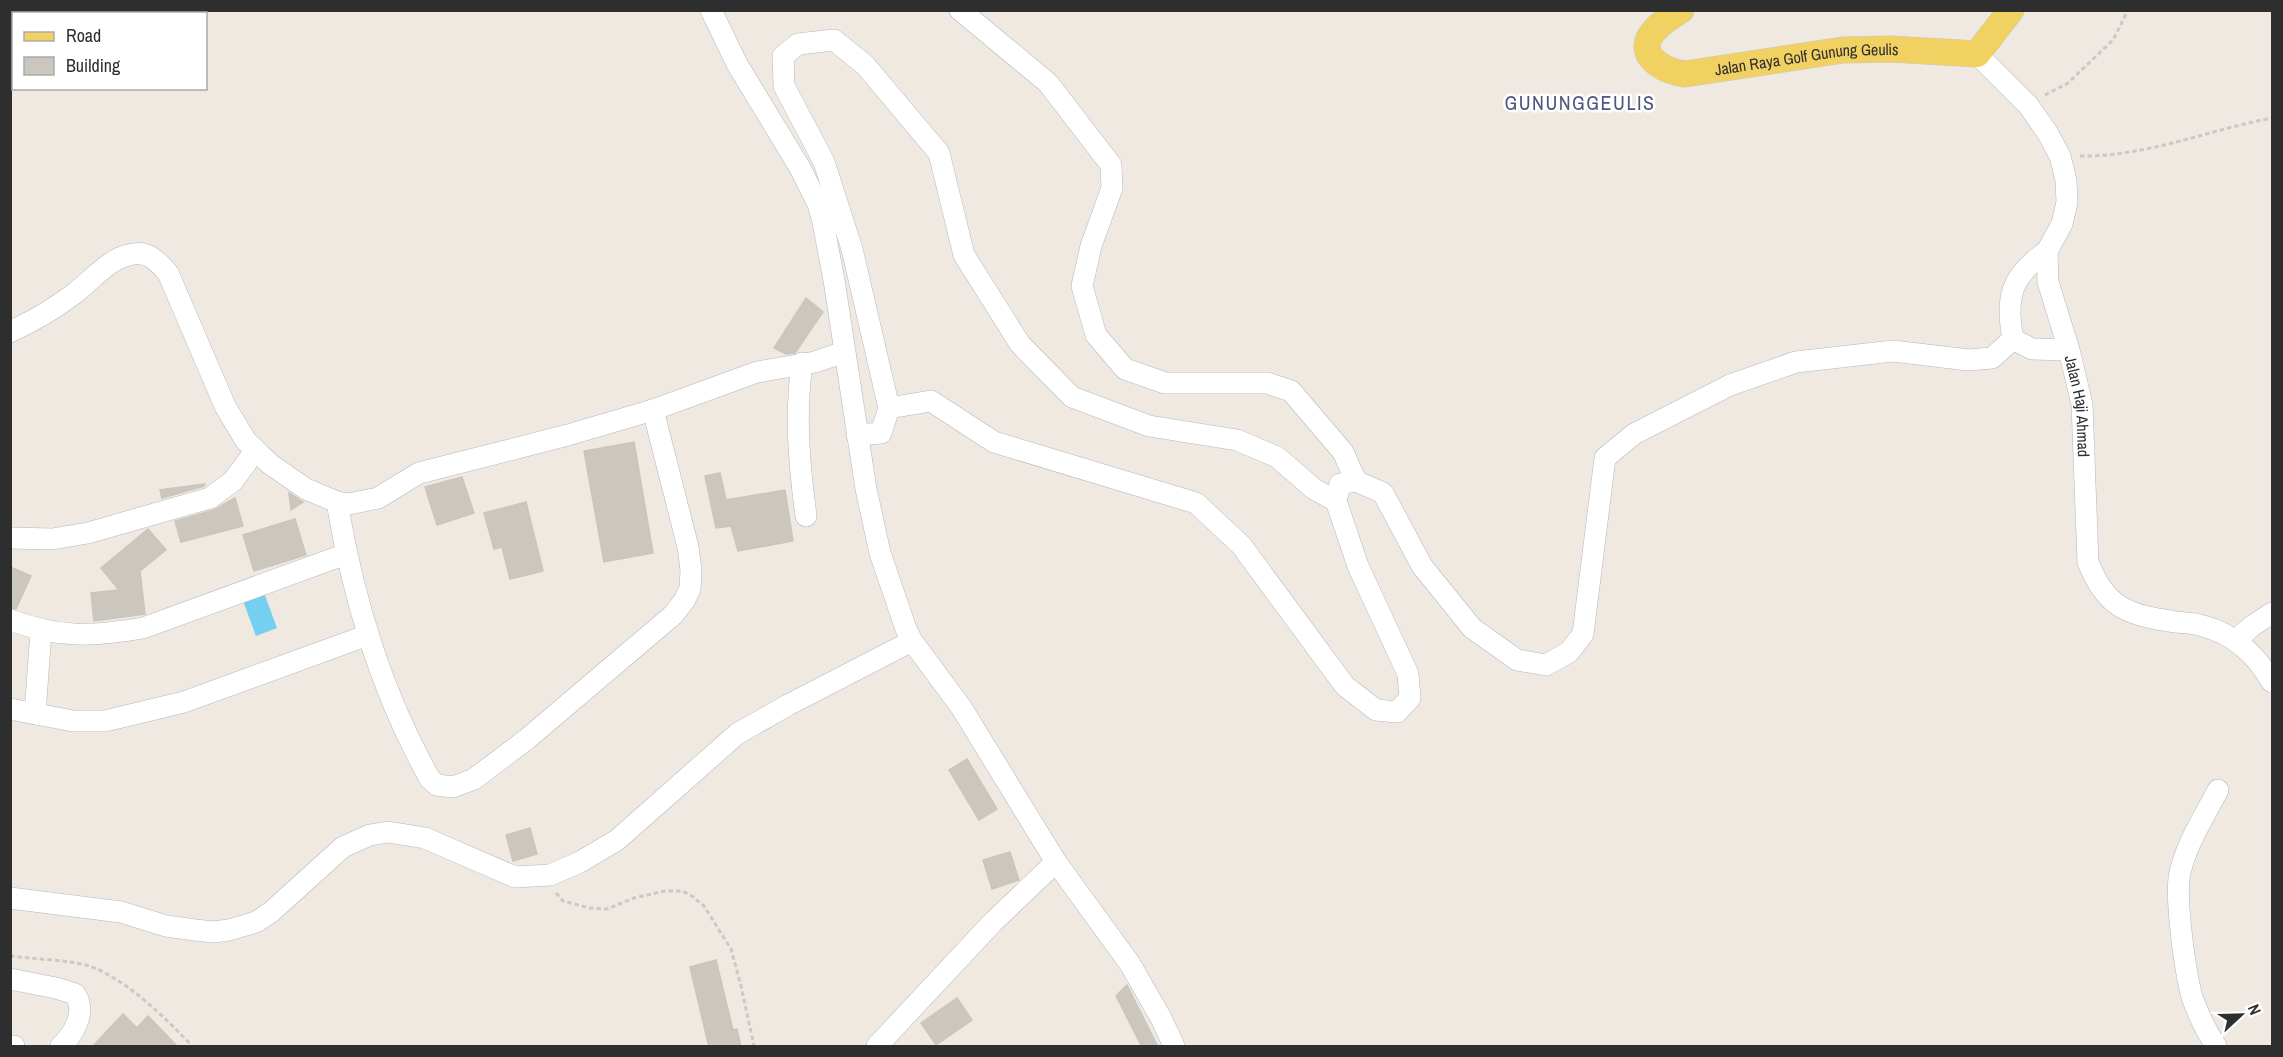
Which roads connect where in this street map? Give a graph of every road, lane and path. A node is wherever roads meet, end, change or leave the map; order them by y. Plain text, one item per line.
1 (711, 10) edge
2 (960, 10) edge
3 (1681, 10) edge
4 (2011, 10) edge
5 (2128, 10) edge
6 (1977, 54) junction
7 (2028, 105) junction
8 (2272, 117) edge
9 (2060, 156) junction
10 (2047, 251) junction
11 (10, 332) edge
12 (2013, 339) junction
13 (2069, 350) junction
14 (844, 352) junction
15 (802, 363) junction
16 (889, 408) junction
17 (653, 410) junction
18 (857, 435) junction
19 (255, 451) junction
20 (1356, 481) junction
21 (1336, 501) junction
22 (337, 502) junction
23 (806, 516) dead end
24 (10, 538) edge
25 (346, 554) junction
26 (2272, 613) edge
27 (10, 620) edge
28 (41, 631) junction
29 (368, 634) junction
30 (2236, 640) junction
31 (912, 641) junction
32 (2272, 682) edge
33 (10, 709) edge
34 (35, 714) junction
35 (2218, 790) dead end
36 (1056, 862) junction
37 (550, 875) junction
38 (10, 898) edge
39 (10, 956) edge
40 (10, 980) edge
41 (61, 1047) edge
42 (192, 1047) edge
43 (754, 1047) edge
44 (877, 1047) edge
45 (1174, 1047) edge
46 (2216, 1047) edge

1 - 14 street
2 - 20 street
3 - 6 main road, Jalan Raya Golf Gunung Geulis
4 - 6 main road
5 - 7 path
6 - 7 street
7 - 9 street
8 - 9 path
9 - 10 street
10 - 12 street
10 - 13 street, Jalan Haji Ahmad
11 - 19 street
12 - 13 street
12 - 20 street
13 - 30 street, Jalan Haji Ahmad
14 - 15 street
14 - 18 street
15 - 17 street
15 - 23 street
16 - 18 street
16 - 21 street
16 - 21 street
17 - 22 street
17 - 29 street
18 - 31 street
19 - 22 street
19 - 24 street
20 - 21 street
22 - 25 street
25 - 28 street
25 - 29 street
26 - 30 street
27 - 28 street
28 - 34 street
29 - 34 street
30 - 32 street, Jalan Haji Ahmad
31 - 36 street
31 - 37 street
33 - 34 street
35 - 46 street
36 - 44 street
36 - 45 street
37 - 38 street
37 - 43 path
39 - 42 path
40 - 41 street

